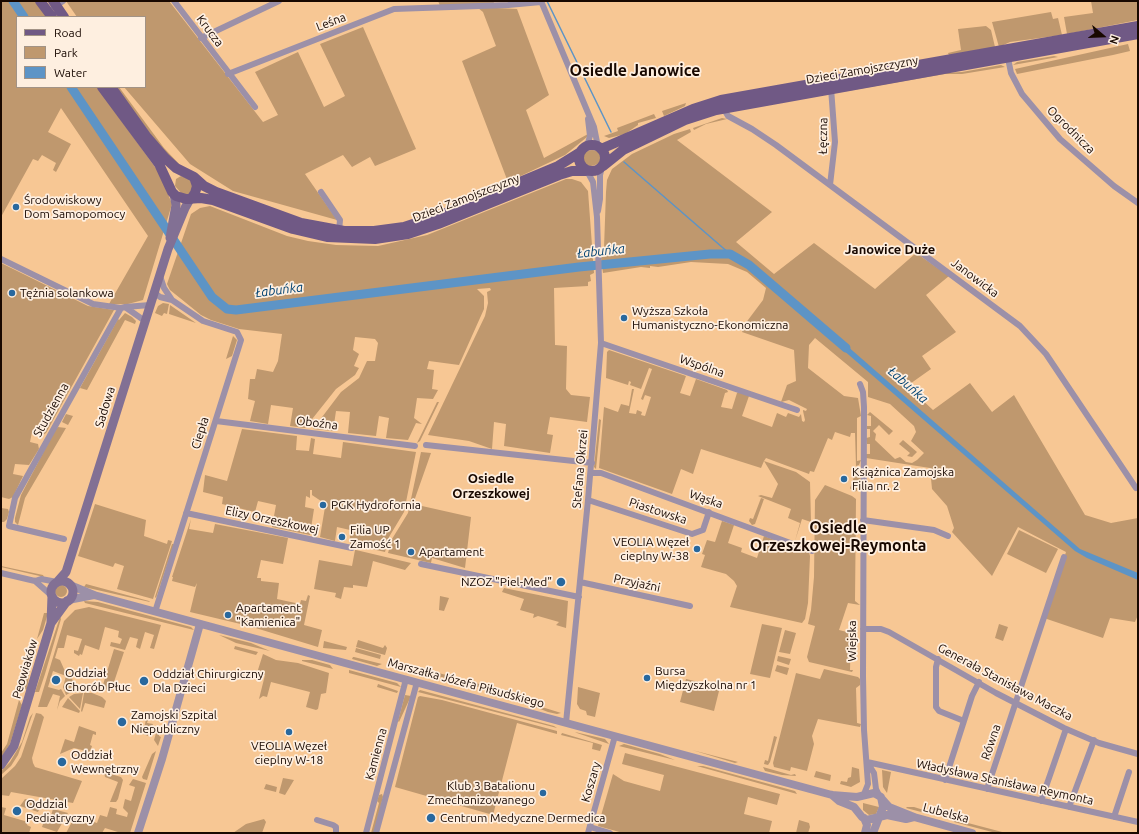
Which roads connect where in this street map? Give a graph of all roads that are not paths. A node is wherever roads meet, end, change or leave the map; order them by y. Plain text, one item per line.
1 (40, 1) edge
2 (174, 1) edge
3 (279, 1) edge
4 (541, 2) edge
5 (54, 7) edge
6 (63, 16) edge
7 (1138, 26) edge
8 (1138, 34) edge
9 (201, 38) junction
10 (1008, 58) junction
11 (228, 74) junction
12 (103, 88) edge
13 (112, 88) edge
14 (831, 88) junction
15 (722, 104) junction
16 (255, 107) dead end
17 (586, 110) junction
18 (600, 148) junction
19 (583, 149) junction
20 (602, 166) junction
21 (586, 171) junction
22 (190, 174) junction
23 (830, 185) junction
24 (172, 192) junction
25 (321, 192) dead end
26 (190, 199) junction
27 (1138, 203) edge
28 (597, 217) junction
29 (175, 225) junction
30 (339, 231) junction
31 (1, 259) edge
32 (160, 274) junction
33 (154, 292) junction
34 (167, 294) junction
35 (172, 300) junction
36 (150, 305) junction
37 (123, 308) junction
38 (145, 321) junction
39 (601, 343) junction
40 (860, 384) dead end
41 (797, 410) dead end
42 (216, 421) junction
43 (426, 445) dead end
44 (415, 446) dead end
45 (592, 463) junction
46 (591, 473) junction
47 (1136, 488) dead end
48 (588, 500) junction
49 (709, 512) junction
50 (186, 513) junction
51 (864, 520) junction
52 (948, 536) dead end
53 (64, 539) dead end
54 (352, 548) dead end
55 (812, 551) dead end
56 (1064, 557) dead end
57 (421, 564) dead end
58 (66, 572) junction
59 (1, 573) edge
60 (35, 580) junction
61 (58, 582) junction
62 (580, 582) junction
63 (70, 584) junction
64 (94, 595) junction
65 (52, 596) junction
66 (579, 597) junction
67 (68, 601) junction
68 (690, 606) dead end
69 (155, 612) junction
70 (51, 623) junction
71 (200, 624) junction
72 (863, 629) junction
73 (938, 659) junction
74 (406, 680) junction
75 (417, 682) junction
76 (979, 682) junction
77 (1016, 703) junction
78 (964, 721) junction
79 (566, 723) junction
80 (394, 729) junction
81 (1066, 729) junction
82 (404, 731) junction
83 (615, 736) junction
84 (1094, 740) junction
85 (1138, 754) edge
86 (867, 762) junction
87 (1, 765) edge
88 (1129, 772) dead end
89 (945, 780) junction
90 (378, 786) junction
91 (388, 789) junction
92 (987, 789) junction
93 (864, 794) junction
94 (832, 795) junction
95 (880, 796) junction
96 (1041, 801) junction
97 (1069, 807) junction
98 (862, 815) junction
99 (880, 817) junction
100 (914, 817) junction
101 (1114, 817) junction
102 (317, 820) dead end
103 (1138, 822) edge
104 (589, 830) edge
105 (138, 833) edge
106 (336, 833) edge
107 (366, 833) edge
108 (376, 833) edge
109 (610, 833) edge
110 (865, 833) edge
111 (873, 833) edge
112 (972, 833) edge

1 - 5 main road
2 - 9 street, Krucza
3 - 9 street
4 - 11 street, Leśna
4 - 17 street
5 - 6 main road
7 - 15 main road, Dzieci Zamojszczyzny
8 - 10 main road, Dzieci Zamojszczyzny
9 - 11 street, Krucza
10 - 14 main road, Dzieci Zamojszczyzny
10 - 27 street, Ogrodnicza
11 - 16 street, Krucza
12 - 24 main road
13 - 22 main road, Dzieci Zamojszczyzny
14 - 15 main road, Dzieci Zamojszczyzny
14 - 23 street, Łęczna
15 - 18 main road, Dzieci Zamojszczyzny
15 - 20 main road, Dzieci Zamojszczyzny
15 - 23 street, Janowicka
17 - 18 street
17 - 19 street
18 - 19 main road
18 - 20 main road
19 - 21 main road
19 - 30 main road, Dzieci Zamojszczyzny
20 - 21 main road
20 - 28 street, Stefana Okrzei
21 - 26 main road, Dzieci Zamojszczyzny
21 - 28 street, Stefana Okrzei
22 - 24 main road
22 - 26 main road
22 - 30 main road, Dzieci Zamojszczyzny
23 - 47 street, Janowicka
24 - 26 main road
24 - 29 main road, Sadowa
25 - 30 street
26 - 29 main road, Sadowa
28 - 39 street, Stefana Okrzei
29 - 32 main road, Sadowa
31 - 37 street
32 - 33 main road, Sadowa
32 - 34 street, Ciepła
33 - 34 street
33 - 35 street, Ciepła
33 - 36 main road, Sadowa
34 - 35 street, Ciepła
35 - 42 street, Ciepła
36 - 37 street
36 - 38 main road, Sadowa
37 - 38 street
37 - 53 street, Studzienna
38 - 58 main road, Sadowa
39 - 41 street, Wspólna
39 - 45 street, Stefana Okrzei
40 - 51 street, Wiejska
42 - 44 street, Oboźna
42 - 50 street, Ciepła
43 - 45 street
45 - 46 street, Stefana Okrzei
46 - 48 street, Stefana Okrzei
46 - 49 street, Wąska
48 - 49 street, Piastowska
48 - 62 street, Stefana Okrzei
49 - 55 street, Wąska
50 - 54 street, Elizy Orzeszkowej
50 - 69 street, Ciepła
51 - 52 street
51 - 72 street, Wiejska
56 - 77 street, Równa
57 - 66 street
58 - 61 main road, Sadowa
58 - 63 main road
59 - 60 street
60 - 61 street
60 - 65 street
61 - 63 main road
61 - 65 main road
62 - 66 street, Stefana Okrzei
62 - 68 street, Przyjaźni
63 - 64 street, Marszałka Józefa Piłsudskiego
63 - 67 main road
64 - 67 street, Marszałka Józefa Piłsudskiego
64 - 69 street, Marszałka Józefa Piłsudskiego
65 - 67 main road
65 - 70 main road, Peowiaków
66 - 79 street, Stefana Okrzei
67 - 70 main road, Peowiaków
69 - 71 street, Marszałka Józefa Piłsudskiego
70 - 87 main road, Peowiaków
71 - 74 street, Marszałka Józefa Piłsudskiego
71 - 105 street
72 - 73 street, Generała Stanisława Maczka
72 - 86 street, Wiejska
73 - 76 street, Generała Stanisława Maczka
73 - 78 street
74 - 75 street, Marszałka Józefa Piłsudskiego
74 - 80 street, Kamienna
75 - 79 street, Marszałka Józefa Piłsudskiego
75 - 82 street, Kamienna
76 - 77 street, Generała Stanisława Maczka
76 - 78 street
77 - 81 street, Generała Stanisława Maczka
77 - 92 street, Równa
78 - 89 street
79 - 83 street, Marszałka Józefa Piłsudskiego
80 - 82 street
80 - 90 street, Kamienna
81 - 84 street, Generała Stanisława Maczka
81 - 96 street
82 - 91 street, Kamienna
83 - 94 street, Marszałka Józefa Piłsudskiego
83 - 104 street, Koszary
84 - 85 street, Generała Stanisława Maczka
84 - 97 street
86 - 89 street, Władysława Stanisława Reymonta
86 - 93 street, Wiejska
86 - 95 street, Wiejska
88 - 101 street
89 - 92 street, Władysława Stanisława Reymonta
90 - 91 street
90 - 107 street, Kamienna
91 - 108 street, Kamienna
92 - 96 street, Władysława Stanisława Reymonta
93 - 94 street, Marszałka Józefa Piłsudskiego
93 - 95 street
93 - 98 street
94 - 98 street, Marszałka Józefa Piłsudskiego
95 - 99 street
95 - 100 street, Lubelska
96 - 97 street, Władysława Stanisława Reymonta
97 - 101 street, Władysława Stanisława Reymonta
98 - 99 street
98 - 110 street
99 - 100 street, Lubelska
99 - 111 street
100 - 112 street, Lubelska
101 - 103 street, Władysława Stanisława Reymonta
102 - 106 street
104 - 109 street

